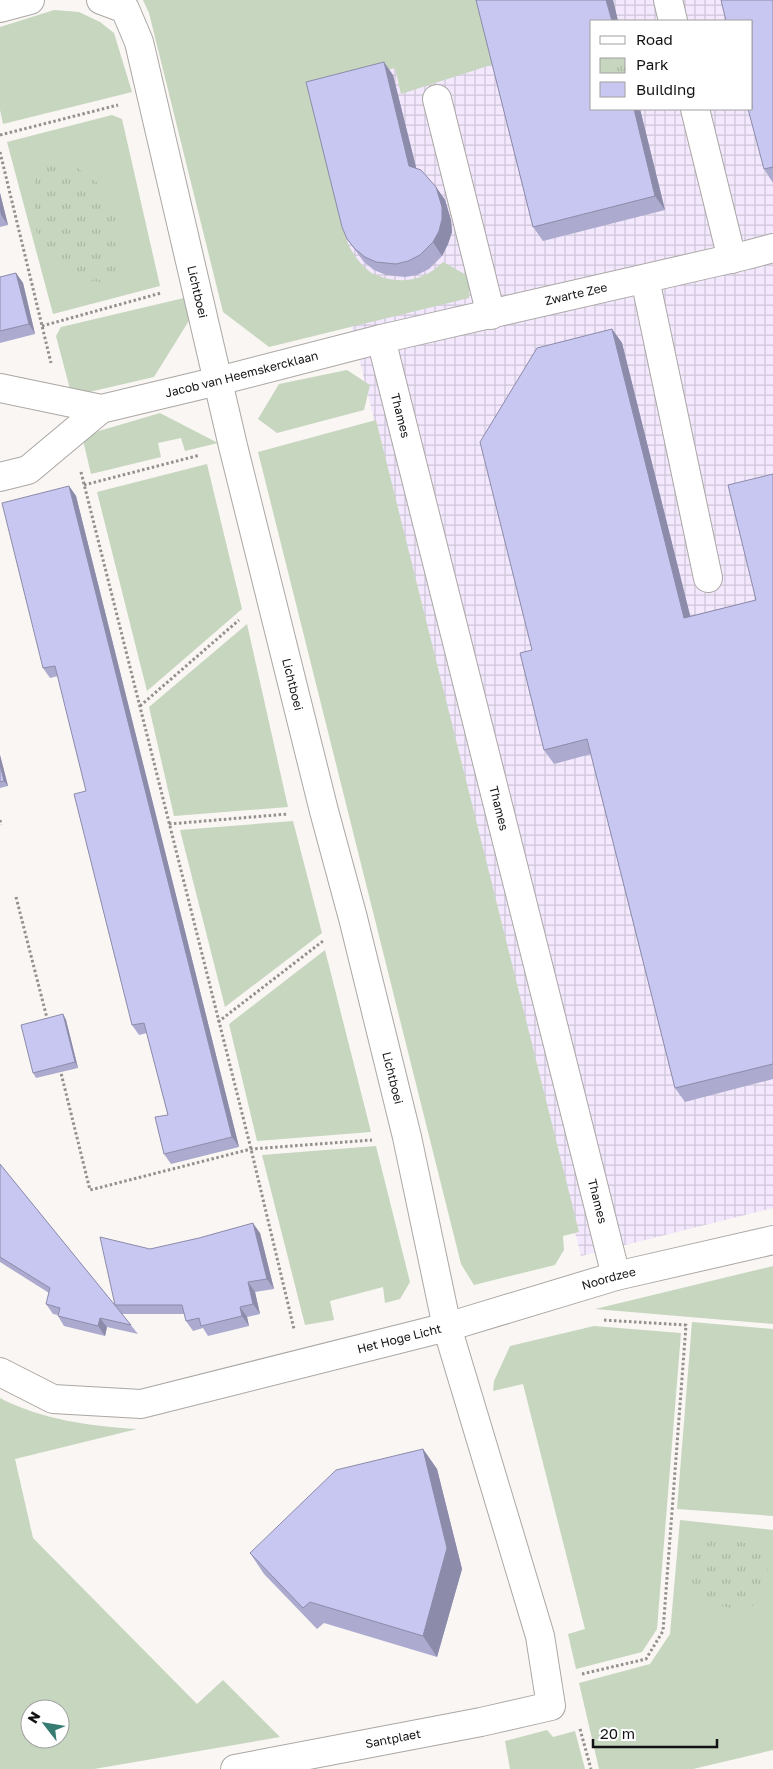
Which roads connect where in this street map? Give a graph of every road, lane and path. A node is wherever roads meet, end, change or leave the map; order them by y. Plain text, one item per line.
1 (30, 0) edge
2 (101, 0) edge
3 (668, 0) edge
4 (0, 8) edge
5 (674, 20) edge
6 (152, 97) junction
7 (437, 99) dead end
8 (695, 110) edge
9 (0, 135) edge
10 (0, 152) edge
11 (773, 248) edge
12 (732, 259) junction
13 (646, 279) junction
14 (196, 283) junction
15 (491, 315) junction
16 (42, 326) junction
17 (381, 340) junction
18 (218, 381) junction
19 (0, 388) edge
20 (60, 400) junction
21 (101, 409) junction
22 (70, 435) junction
23 (233, 446) junction
24 (0, 477) edge
25 (84, 485) junction
26 (708, 578) dead end
27 (270, 593) junction
28 (140, 706) junction
29 (324, 810) junction
30 (169, 824) junction
31 (16, 897) dead end
32 (353, 918) junction
33 (218, 1022) junction
34 (50, 1029) edge
35 (59, 1067) edge
36 (407, 1137) junction
37 (251, 1149) junction
38 (773, 1240) edge
39 (616, 1276) junction
40 (580, 1287) junction
41 (447, 1327) junction
42 (302, 1364) junction
43 (0, 1372) edge
44 (549, 1694) junction
45 (578, 1723) dead end
46 (235, 1769) edge
47 (591, 1769) edge

1 - 4 street
2 - 6 street, Lichtboei
3 - 5 street
6 - 9 path
6 - 14 street, Lichtboei
7 - 15 street
8 - 12 street
10 - 16 path
11 - 12 street, Zwarte Zee
12 - 13 street, Zwarte Zee
13 - 15 street, Zwarte Zee
13 - 26 street
14 - 16 path
14 - 18 street, Lichtboei
15 - 17 street, Zwarte Zee
16 - 20 path
17 - 18 street, Jacob van Heemskercklaan
17 - 39 street, Thames
18 - 21 street, Jacob van Heemskercklaan
18 - 23 street, Lichtboei
19 - 20 street, Jacob van Heemskercklaan
20 - 21 street, Jacob van Heemskercklaan
21 - 22 street, Jacob van Heemskercklaan
22 - 24 street, Jacob van Heemskercklaan
22 - 25 path
23 - 25 path
23 - 27 street, Lichtboei
25 - 28 path
27 - 28 path
27 - 29 street, Lichtboei
28 - 30 path
29 - 30 path
29 - 32 street, Lichtboei
30 - 33 path
31 - 34 path
32 - 33 path
32 - 36 street, Lichtboei
33 - 37 path
35 - 37 path
36 - 37 path
36 - 41 street, Lichtboei
37 - 42 path
38 - 39 street, Noordzee
39 - 40 street, Noordzee
40 - 41 street, Noordzee
40 - 44 path
41 - 42 street, Het Hoge Licht
41 - 44 street, Het Hoge Licht
42 - 43 street, Het Hoge Licht
44 - 46 street, Santplaet
45 - 47 path

